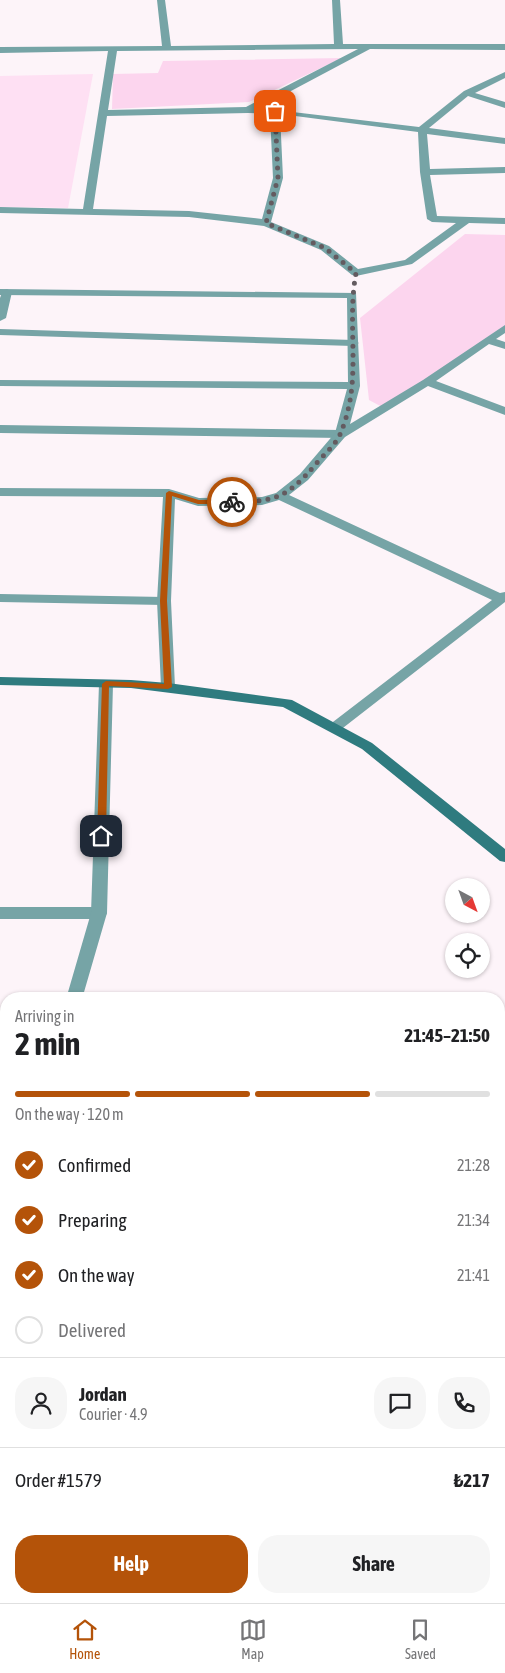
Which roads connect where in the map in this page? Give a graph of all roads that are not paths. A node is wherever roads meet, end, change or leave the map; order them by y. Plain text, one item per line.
1 (160, 0) edge
2 (336, 0) edge
3 (370, 46) junction
4 (339, 47) junction
5 (505, 47) edge
6 (113, 49) junction
7 (167, 49) junction
8 (0, 50) edge
9 (505, 76) edge
10 (467, 94) junction
11 (505, 104) edge
12 (248, 110) junction
13 (275, 111) junction
14 (103, 113) junction
15 (422, 129) junction
16 (505, 141) edge
17 (505, 170) edge
18 (425, 172) junction
19 (0, 210) edge
20 (88, 211) junction
21 (467, 220) junction
22 (505, 221) edge
23 (266, 223) junction
24 (356, 273) junction
25 (4, 292) edge
26 (352, 296) junction
27 (0, 318) edge
28 (505, 328) edge
29 (0, 332) edge
30 (487, 340) junction
31 (353, 343) junction
32 (505, 346) edge
33 (427, 382) junction
34 (0, 383) edge
35 (354, 386) junction
36 (505, 411) edge
37 (0, 429) edge
38 (341, 434) junction
39 (0, 492) edge
40 (169, 493) junction
41 (280, 496) junction
42 (0, 598) edge
43 (503, 598) edge
44 (164, 601) junction
45 (0, 681) edge
46 (106, 684) junction
47 (168, 687) junction
48 (334, 728) junction
49 (505, 857) edge
50 (0, 913) edge
51 (99, 913) junction
52 (76, 992) edge

1 - 7 street
2 - 4 street
3 - 4 street
3 - 5 street
3 - 12 street
4 - 7 street
6 - 7 street
6 - 8 street
6 - 14 street
9 - 10 street
10 - 11 street
10 - 15 street
12 - 13 street
12 - 14 street
13 - 15 street
13 - 23 street
14 - 20 street
15 - 16 street
15 - 18 street
17 - 18 street
18 - 21 street
19 - 20 street
20 - 23 street
21 - 22 street
21 - 24 street
23 - 24 street
24 - 26 street
25 - 26 street
25 - 27 street
26 - 31 street
28 - 30 street
29 - 31 street
30 - 32 street
30 - 33 street
31 - 35 street
33 - 36 street
33 - 38 street
34 - 35 street
35 - 38 street
37 - 38 street
38 - 41 street
39 - 40 street
40 - 41 street
40 - 44 street
41 - 43 street
42 - 44 street
43 - 48 street
44 - 47 street
45 - 46 street
46 - 47 street
46 - 51 street
47 - 48 street
48 - 49 street
50 - 51 street
51 - 52 street

